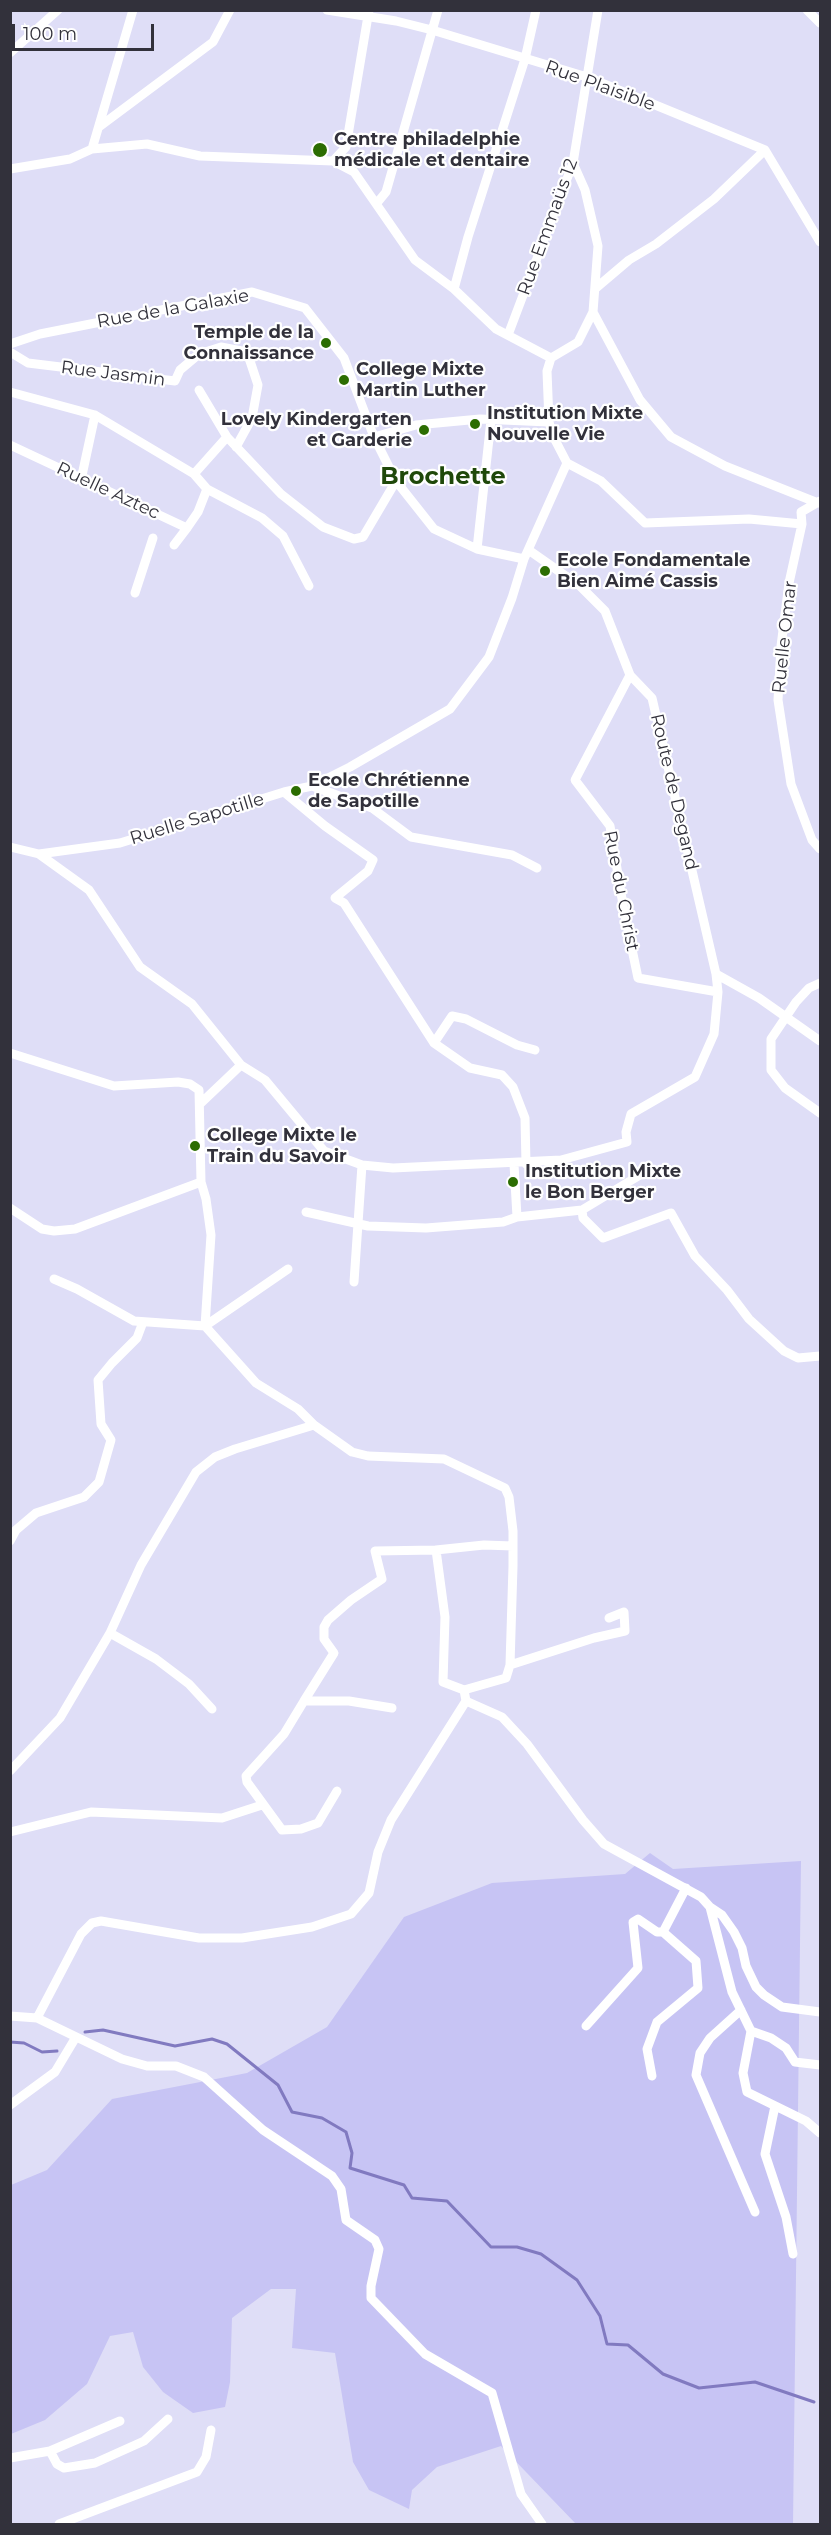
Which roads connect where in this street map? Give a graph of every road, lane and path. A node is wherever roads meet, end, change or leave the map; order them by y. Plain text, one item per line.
1 (58, 10) edge
2 (133, 10) edge
3 (230, 10) edge
4 (327, 10) edge
5 (438, 10) edge
6 (536, 10) edge
7 (598, 10) edge
8 (807, 10) edge
9 (369, 14) edge
10 (820, 23) edge
11 (432, 30) junction
12 (10, 53) edge
13 (525, 59) junction
14 (587, 77) junction
15 (99, 127) junction
16 (92, 149) junction
17 (765, 150) junction
18 (333, 161) junction
19 (573, 163) junction
20 (10, 169) edge
21 (377, 203) junction
22 (820, 242) edge
23 (596, 288) junction
24 (454, 289) junction
25 (593, 312) junction
26 (507, 335) junction
27 (10, 344) edge
28 (10, 352) edge
29 (551, 358) junction
30 (200, 390) dead end
31 (10, 392) edge
32 (95, 415) junction
33 (491, 420) junction
34 (549, 422) junction
35 (227, 437) junction
36 (374, 437) junction
37 (10, 445) edge
38 (237, 447) junction
39 (567, 463) junction
40 (194, 474) junction
41 (81, 480) junction
42 (396, 481) junction
43 (207, 489) junction
44 (819, 502) edge
45 (802, 524) junction
46 (187, 528) junction
47 (153, 538) dead end
48 (174, 545) dead end
49 (477, 549) junction
50 (527, 555) junction
51 (309, 586) dead end
52 (135, 593) dead end
53 (630, 675) junction
54 (312, 786) junction
55 (284, 792) junction
56 (10, 847) edge
57 (820, 849) edge
58 (39, 854) junction
59 (537, 868) dead end
60 (716, 974) junction
61 (820, 983) edge
62 (718, 992) junction
63 (785, 1017) junction
64 (820, 1041) edge
65 (434, 1044) junction
66 (535, 1050) dead end
67 (10, 1053) edge
68 (241, 1065) junction
69 (201, 1103) junction
70 (820, 1113) edge
71 (514, 1164) junction
72 (526, 1164) junction
73 (362, 1165) junction
74 (669, 1170) dead end
75 (201, 1182) junction
76 (10, 1208) edge
77 (582, 1210) junction
78 (306, 1212) dead end
79 (517, 1217) junction
80 (357, 1222) junction
81 (288, 1269) dead end
82 (54, 1279) dead end
83 (354, 1282) dead end
84 (143, 1322) junction
85 (205, 1326) junction
86 (820, 1356) edge
87 (314, 1425) junction
88 (10, 1540) edge
89 (513, 1546) junction
90 (436, 1550) junction
91 (609, 1618) dead end
92 (110, 1633) junction
93 (510, 1665) junction
94 (464, 1690) junction
95 (304, 1701) junction
96 (466, 1701) junction
97 (392, 1708) dead end
98 (212, 1709) dead end
99 (10, 1771) edge
100 (337, 1791) dead end
101 (262, 1805) junction
102 (10, 1832) edge
103 (686, 1888) junction
104 (710, 1907) junction
105 (663, 1932) junction
106 (741, 2010) junction
107 (820, 2012) edge
108 (10, 2016) edge
109 (38, 2018) junction
110 (586, 2026) dead end
111 (751, 2031) junction
112 (76, 2037) junction
113 (820, 2065) edge
114 (652, 2076) dead end
115 (10, 2105) edge
116 (775, 2106) junction
117 (820, 2133) edge
118 (755, 2212) dead end
119 (793, 2254) dead end
120 (168, 2420) dead end
121 (120, 2421) dead end
122 (211, 2430) dead end
123 (50, 2451) junction
124 (10, 2458) edge
125 (59, 2524) edge
126 (542, 2524) edge

1 - 12 street
2 - 15 street
3 - 15 street
4 - 9 street, Rue Plaisible
5 - 11 street
6 - 13 street
7 - 14 street, Rue Emmaüs 12
8 - 10 street
9 - 11 street, Rue Plaisible
9 - 18 street
11 - 13 street, Rue Plaisible
11 - 21 street
13 - 14 street, Rue Plaisible
13 - 24 street
14 - 17 street, Rue Plaisible
14 - 19 street, Rue Emmaüs 12
15 - 16 street
16 - 18 street
16 - 20 street
17 - 22 street
17 - 23 street
18 - 21 street
19 - 23 street
19 - 26 street, Rue Emmaüs 12
21 - 24 street
23 - 25 street
24 - 26 street
25 - 29 street
25 - 44 street
26 - 29 street
27 - 36 street, Rue de la Galaxie
28 - 38 street, Rue Jasmin
29 - 34 street
30 - 35 street
31 - 32 street
32 - 40 street
32 - 41 street
33 - 34 street
33 - 36 street
33 - 49 street
34 - 39 street
35 - 38 street
35 - 40 street
36 - 42 street, Rue de la Galaxie
37 - 41 street, Ruelle Aztec
38 - 42 street
39 - 45 street
39 - 50 street, Ruelle Sapotille
40 - 43 street
41 - 46 street, Ruelle Aztec
42 - 49 street, Rue de la Galaxie
43 - 46 street
43 - 51 street
44 - 45 street, Ruelle Omar
45 - 57 street, Ruelle Omar
46 - 48 street
47 - 52 street
49 - 50 street, Rue de la Galaxie
50 - 53 street, Route de Degand
50 - 54 street, Ruelle Sapotille
53 - 60 street, Route de Degand
53 - 62 street, Rue du Christ
54 - 55 street, Ruelle Sapotille
54 - 59 street
55 - 58 street, Ruelle Sapotille
55 - 65 street
56 - 58 street, Ruelle Sapotille
58 - 68 street
60 - 62 street, Route de Degand
60 - 63 street
61 - 63 street
62 - 72 street, Route de Degand
63 - 64 street
63 - 70 street
65 - 66 street
65 - 72 street
67 - 69 street
68 - 69 street
68 - 73 street
69 - 75 street
71 - 72 street
71 - 73 street
71 - 79 street
73 - 80 street
74 - 77 street
75 - 76 street
75 - 85 street
77 - 79 street
77 - 86 street
78 - 80 street
79 - 80 street
80 - 83 street
81 - 85 street
82 - 84 street
84 - 85 street
84 - 88 street
85 - 87 street
87 - 89 street
87 - 92 street
89 - 90 street
89 - 93 street
90 - 94 street
90 - 95 street
91 - 93 street
92 - 98 street
92 - 99 street
93 - 94 street
94 - 96 street
95 - 97 street
95 - 101 street
96 - 103 street
96 - 109 street
100 - 101 street
101 - 102 street
103 - 104 street
103 - 105 street
104 - 106 street
104 - 107 street
105 - 110 street
105 - 114 street
106 - 111 street
106 - 118 street
108 - 109 street
109 - 112 street
111 - 113 street
111 - 116 street
112 - 115 street
112 - 126 street
116 - 117 street
116 - 119 street
120 - 123 street
121 - 123 street
122 - 125 street
123 - 124 street

